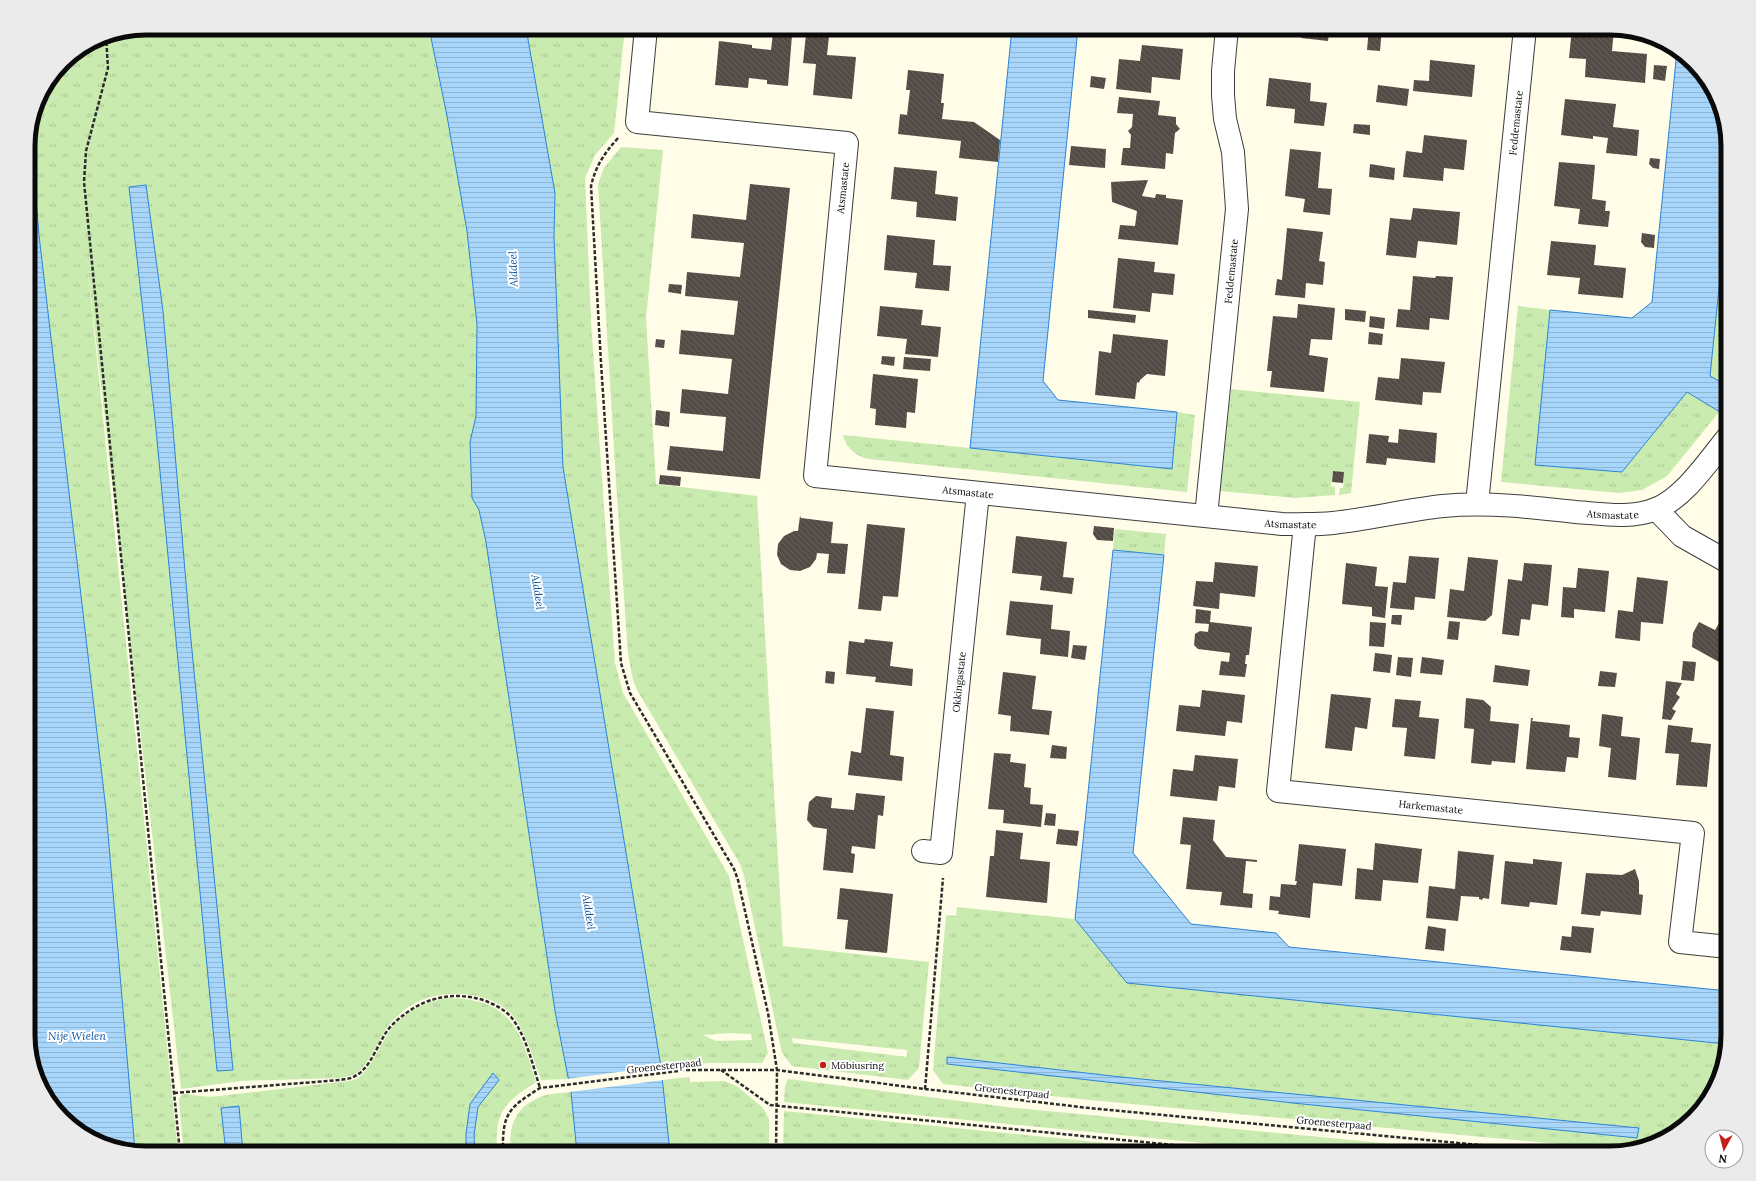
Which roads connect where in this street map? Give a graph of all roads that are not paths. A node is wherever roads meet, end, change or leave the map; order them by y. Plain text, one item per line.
1 (645, 35) edge
2 (1227, 35) edge
3 (1524, 35) edge
4 (1721, 445) edge
5 (978, 493) junction
6 (1477, 504) junction
7 (1656, 509) junction
8 (1206, 516) junction
9 (1305, 524) junction
10 (1721, 558) edge
11 (932, 852) road end
12 (1721, 946) edge

1 - 5 street, Atsmastate
2 - 8 street, Feddemastate
3 - 6 street, Feddemastate
4 - 7 street, Atsmastate
5 - 8 street, Atsmastate
5 - 11 street, Okkingastate
6 - 7 street, Atsmastate
6 - 9 street, Atsmastate
7 - 10 street
8 - 9 street, Atsmastate
9 - 12 street, Harkemastate

